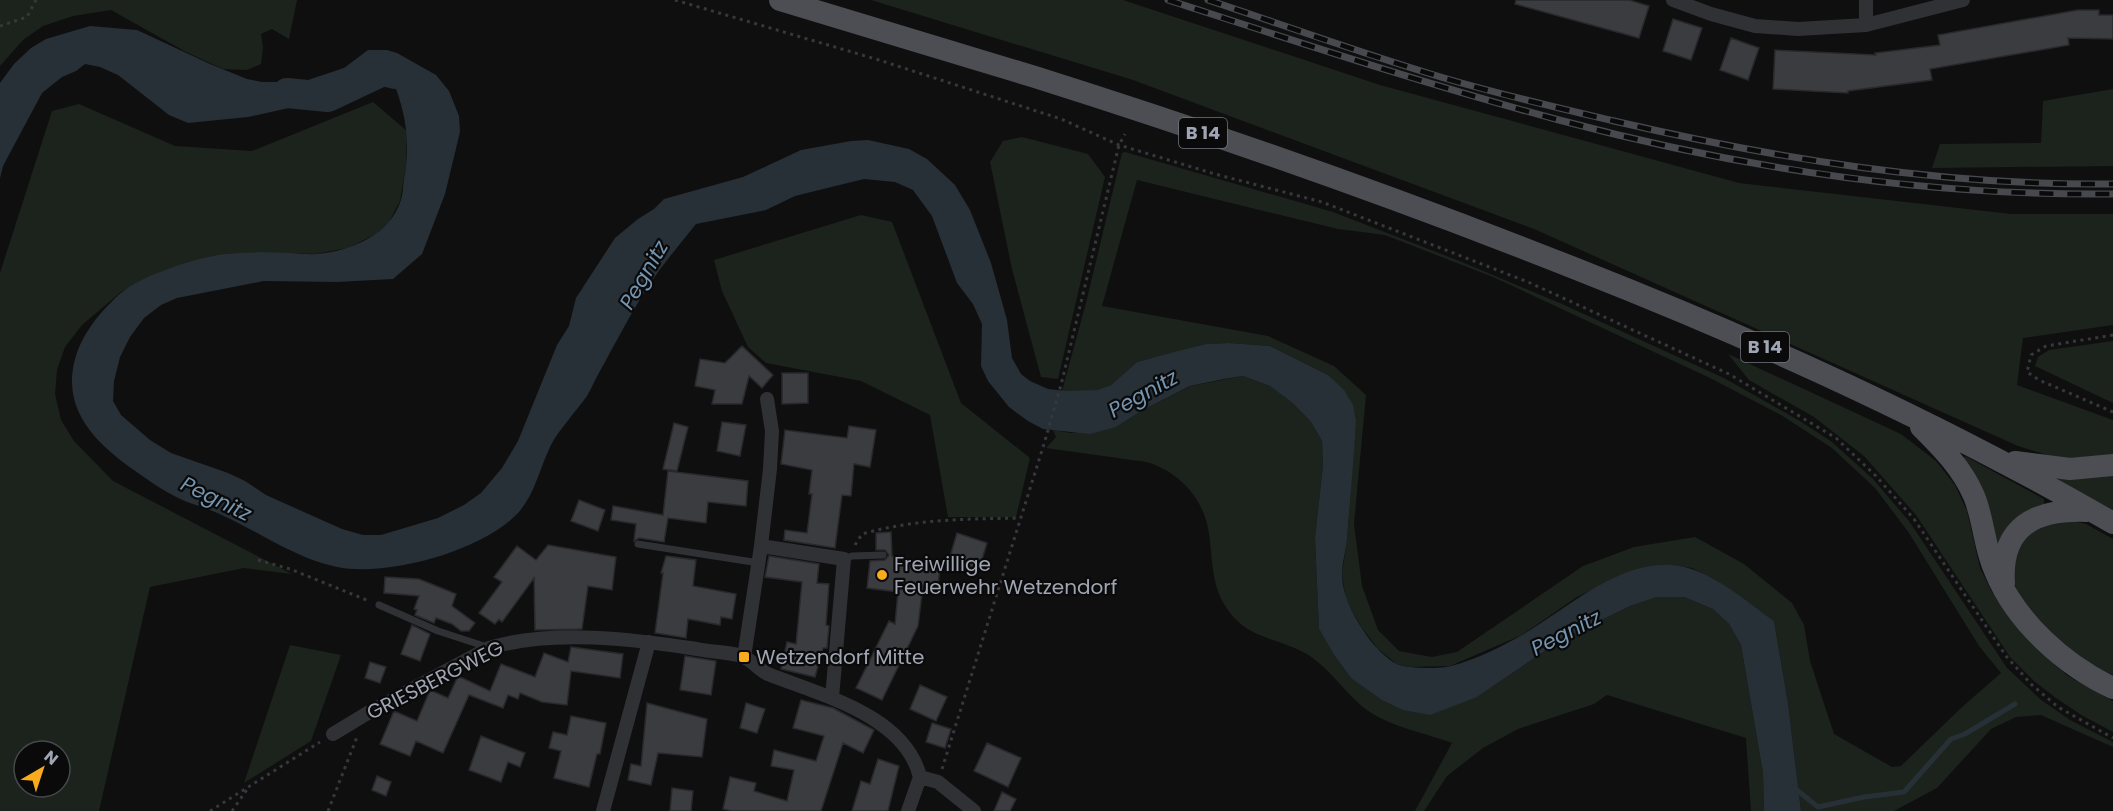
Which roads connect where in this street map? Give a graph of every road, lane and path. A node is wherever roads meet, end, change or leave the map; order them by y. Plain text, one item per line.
1 (36, 0) edge
2 (675, 0) edge
3 (780, 0) edge
4 (1673, 0) edge
5 (1866, 0) edge
6 (1963, 0) edge
7 (0, 26) edge
8 (1866, 26) junction
9 (1125, 135) dead end
10 (1119, 145) junction
11 (2113, 335) edge
12 (767, 399) dead end
13 (2113, 412) edge
14 (1907, 413) junction
15 (1998, 460) junction
16 (2113, 465) edge
17 (2092, 511) junction
18 (1020, 518) junction
19 (2113, 523) edge
20 (638, 544) dead end
21 (762, 546) junction
22 (883, 555) dead end
23 (848, 557) junction
24 (258, 560) dead end
25 (759, 562) junction
26 (2004, 589) junction
27 (379, 605) joint
28 (649, 642) junction
29 (489, 648) junction
30 (744, 657) junction
31 (2113, 688) edge
32 (832, 698) junction
33 (366, 714) junction
34 (333, 734) joint
35 (2113, 738) edge
36 (920, 777) junction
37 (938, 782) junction
38 (249, 787) junction
39 (210, 811) edge
40 (232, 811) edge
41 (328, 811) edge
42 (603, 811) edge
43 (908, 811) edge
44 (975, 811) edge

1 - 7 path
2 - 10 path
3 - 14 main road, B 14
4 - 8 street
5 - 8 street
6 - 8 street
9 - 10 path
10 - 18 path
10 - 35 path
11 - 13 path
12 - 21 street
14 - 15 main road, B 14
14 - 26 main road
15 - 16 main road
15 - 17 main road, B 14
17 - 19 main road, B 14
17 - 26 main road
18 - 23 path
18 - 37 path
20 - 25 lane
21 - 23 street
21 - 25 street
22 - 23 lane
23 - 32 street
24 - 27 path
25 - 30 street
26 - 31 main road
27 - 29 lane
28 - 29 street, GRIESBERGWEG
28 - 30 street, GRIESBERGWEG
28 - 42 street
29 - 33 street, GRIESBERGWEG
30 - 32 street
32 - 36 street
33 - 34 street, GRIESBERGWEG
33 - 41 path
34 - 38 path
36 - 37 street
36 - 43 street
37 - 44 street
38 - 39 path
38 - 40 path

